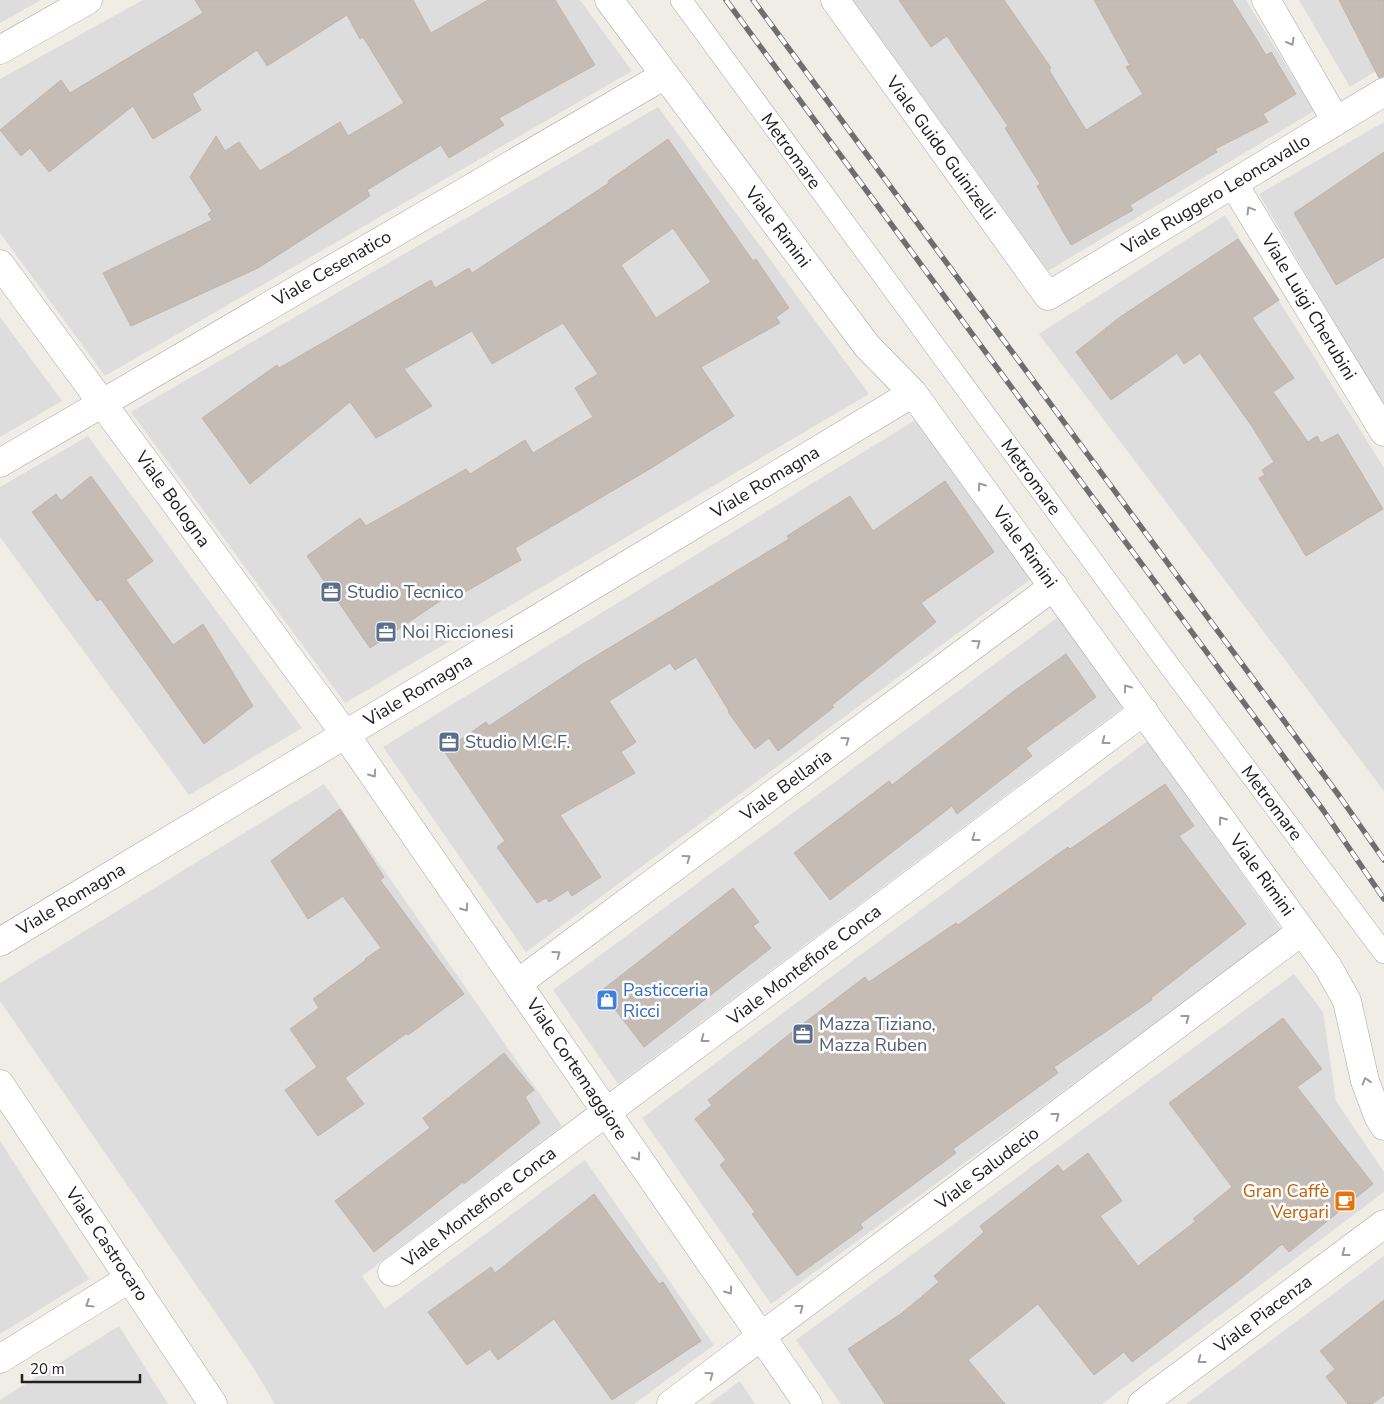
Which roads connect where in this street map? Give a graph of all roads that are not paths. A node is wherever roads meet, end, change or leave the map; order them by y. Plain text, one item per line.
1 (88, 0) edge
2 (609, 0) edge
3 (681, 0) edge
4 (835, 0) edge
5 (1266, 0) edge
6 (0, 50) edge
7 (665, 75) junction
8 (1384, 92) edge
9 (1336, 121) junction
10 (1233, 183) junction
11 (0, 264) edge
12 (1048, 296) joint
13 (914, 393) junction
14 (102, 403) junction
15 (1384, 432) edge
16 (0, 463) edge
17 (1054, 586) junction
18 (1144, 712) junction
19 (345, 734) junction
20 (1302, 931) junction
21 (0, 942) edge
22 (1384, 953) edge
23 (518, 983) junction
24 (0, 1084) edge
25 (606, 1112) junction
26 (1384, 1126) edge
27 (1384, 1224) edge
28 (392, 1272) dead end
29 (130, 1278) junction
30 (762, 1337) junction
31 (0, 1360) edge
32 (214, 1404) edge
33 (671, 1404) edge
34 (808, 1404) edge
35 (1142, 1404) edge

1 - 6 street
2 - 7 street, Viale Rimini
3 - 22 lane, Metromare
4 - 12 street, Viale Guido Guinizelli
5 -> 9 street
7 - 13 street, Viale Rimini
7 - 14 street, Viale Cesenatico
8 - 9 street, Viale Ruggero Leoncavallo
9 - 10 street, Viale Ruggero Leoncavallo
10 - 12 street, Viale Ruggero Leoncavallo
15 -> 10 street, Viale Luigi Cherubini
11 - 14 street, Viale Bologna
17 -> 13 street, Viale Rimini
13 - 19 street, Viale Romagna
14 - 16 street, Viale Cesenatico
14 - 19 street, Viale Bologna
18 -> 17 street, Viale Rimini
23 -> 17 street, Viale Bellaria
20 -> 18 street, Viale Rimini
18 -> 25 street, Viale Montefiore Conca
19 - 21 street, Viale Romagna
19 -> 23 street, Viale Cortemaggiore
26 -> 20 street, Viale Rimini
30 -> 20 street, Viale Saludecio
23 - 25 street, Viale Cortemaggiore
24 - 29 street, Viale Castrocaro
25 - 28 street, Viale Montefiore Conca
25 -> 30 street, Viale Cortemaggiore
27 -> 35 street, Viale Piacenza
29 -> 31 street
29 - 32 street, Viale Castrocaro
33 -> 30 street, Viale Saludecio
30 - 34 street, Viale Cortemaggiore

